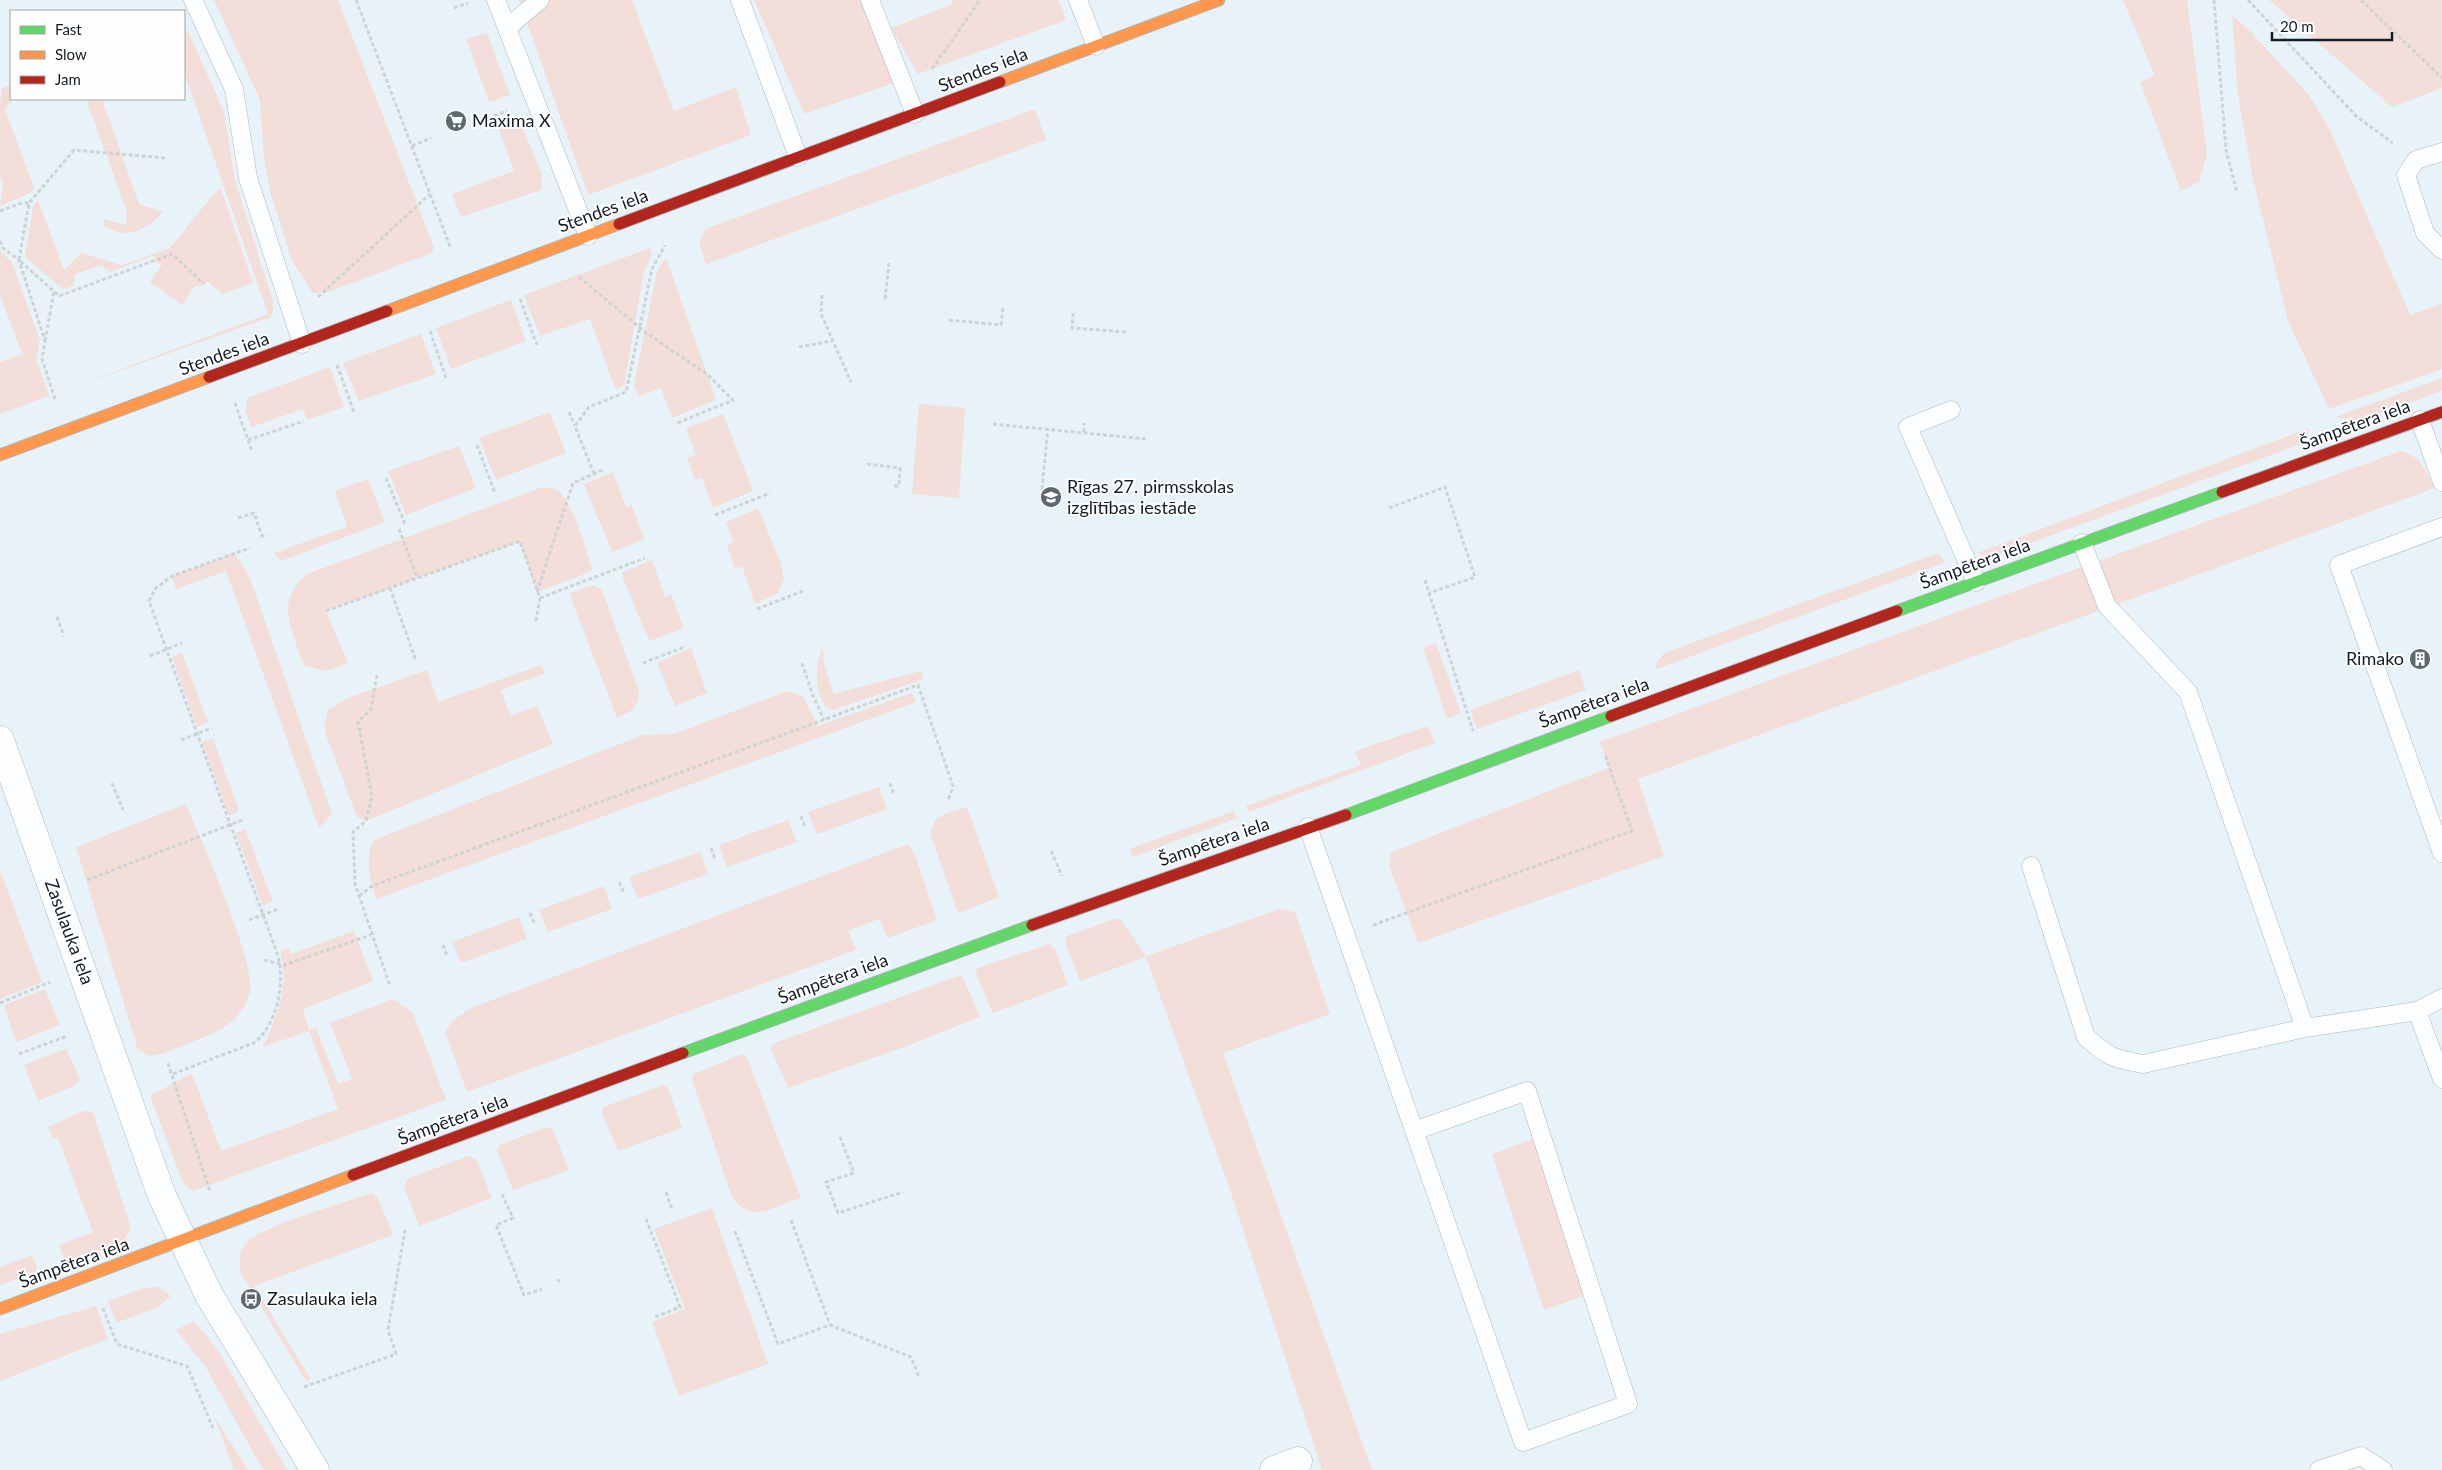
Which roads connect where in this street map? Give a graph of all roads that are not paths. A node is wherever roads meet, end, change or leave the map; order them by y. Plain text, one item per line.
1 (193, 0) edge
2 (496, 0) edge
3 (540, 0) edge
4 (740, 0) edge
5 (870, 0) edge
6 (1078, 0) edge
7 (1219, 0) edge
8 (507, 28) junction
9 (1096, 46) junction
10 (915, 114) junction
11 (2442, 152) edge
12 (798, 157) junction
13 (588, 236) junction
14 (2442, 250) edge
15 (302, 344) junction
16 (1951, 410) dead end
17 (2442, 412) edge
18 (2420, 420) junction
19 (0, 455) edge
20 (2442, 482) edge
21 (2442, 527) edge
22 (2082, 543) junction
23 (1976, 582) junction
24 (2, 751) edge
25 (1308, 827) junction
26 (2442, 853) edge
27 (2031, 866) dead end
28 (2442, 998) edge
29 (2417, 1011) junction
30 (2305, 1028) junction
31 (2442, 1079) edge
32 (1414, 1131) junction
33 (182, 1240) junction
34 (0, 1309) edge
35 (315, 1470) edge
36 (2319, 1470) edge
37 (2383, 1470) edge

1 - 15 lane
2 - 8 lane
3 - 8 lane
4 - 12 lane
5 - 10 lane
6 - 9 lane
7 - 9 street, Stendes iela
8 - 13 lane
9 - 10 street, Stendes iela
10 - 12 street, Stendes iela
11 - 14 lane
12 - 13 street, Stendes iela
13 - 15 street, Stendes iela
15 - 19 street, Stendes iela
16 - 23 lane
17 - 18 street, Šampētera iela
18 - 20 lane
18 - 22 street, Šampētera iela
21 - 26 lane
22 - 23 street, Šampētera iela
22 - 30 lane
23 - 25 street, Šampētera iela
24 - 33 street, Zasulauka iela
25 - 32 lane
25 - 33 street, Šampētera iela
27 - 30 lane
28 - 29 lane
29 - 30 lane
29 - 31 lane
32 - 32 lane
33 - 34 street, Šampētera iela
33 - 35 street, Zasulauka iela
36 - 37 lane

